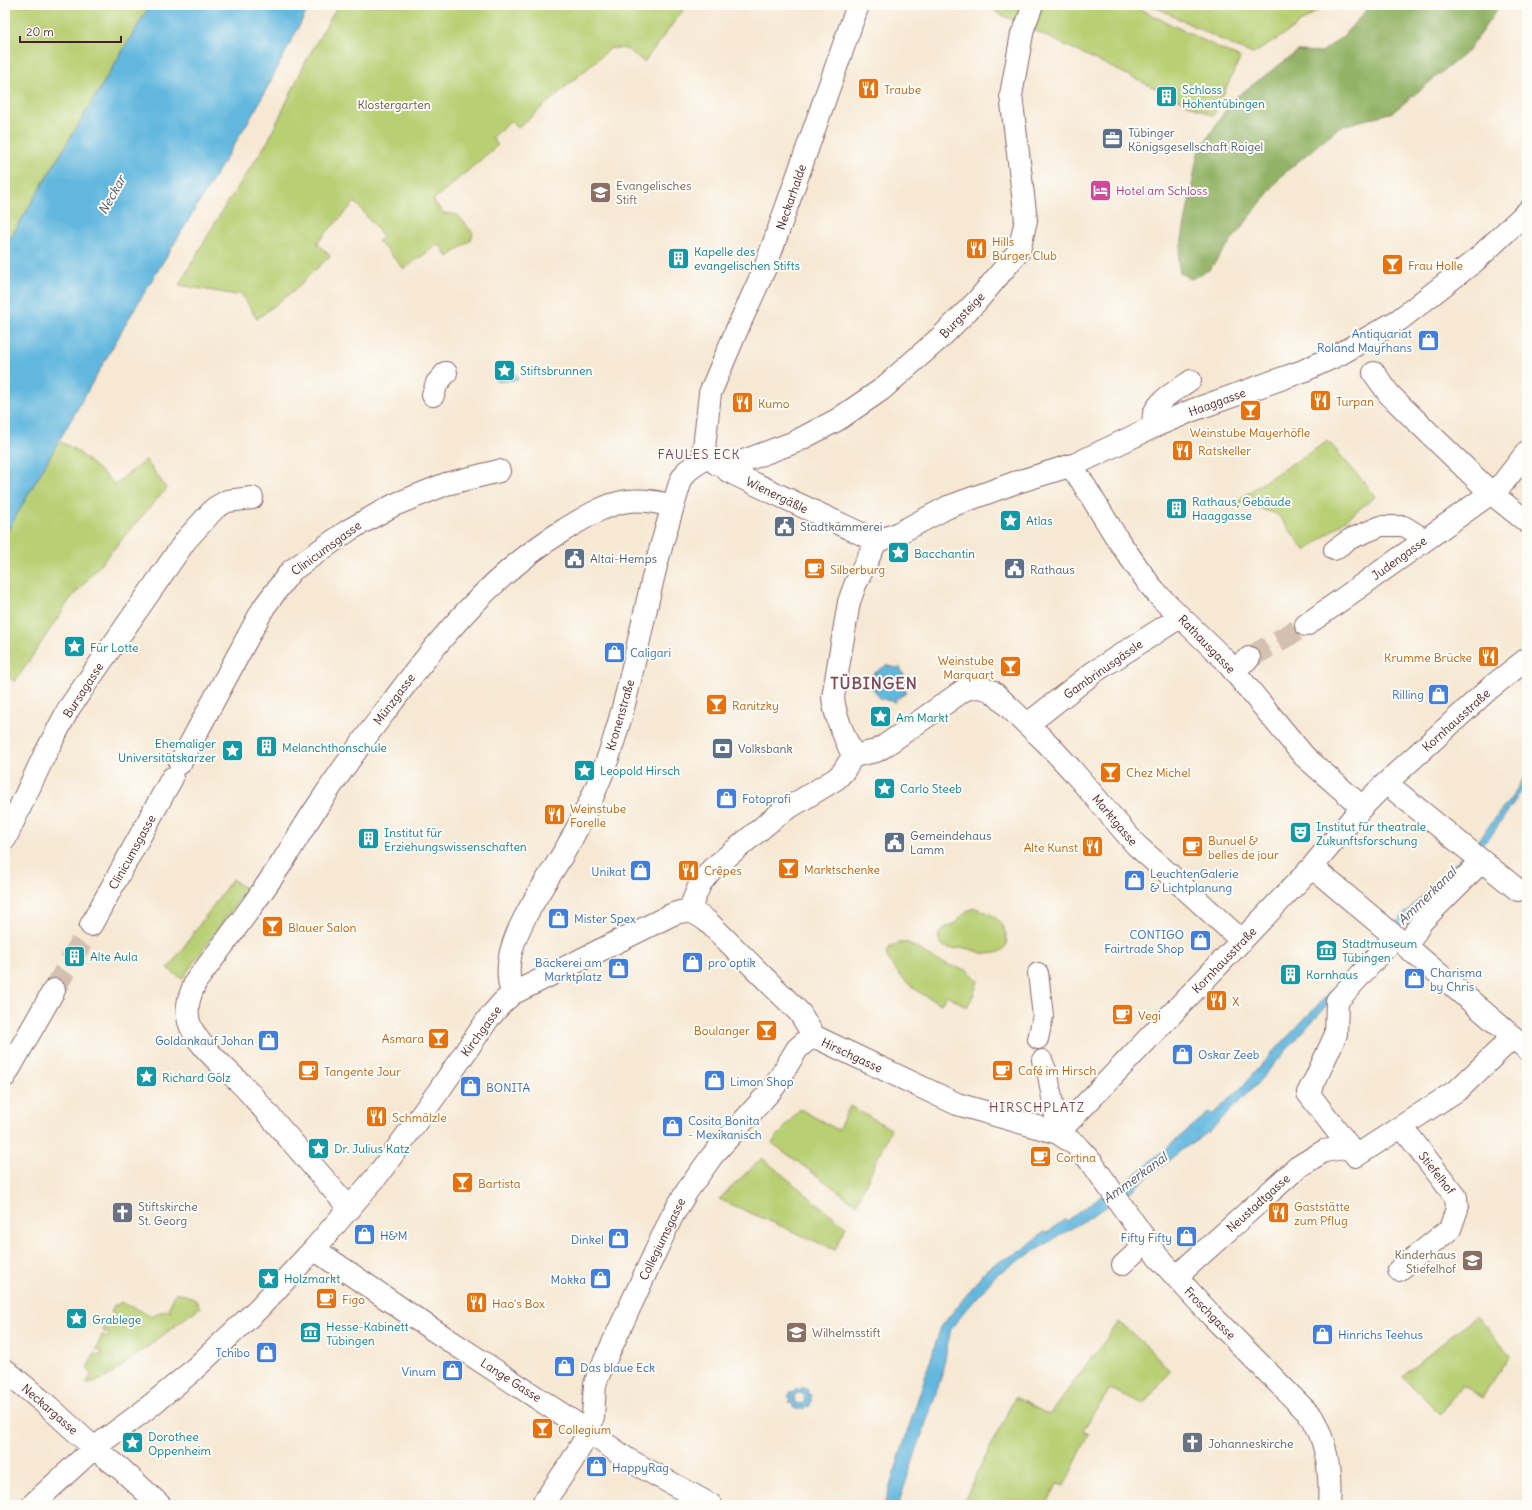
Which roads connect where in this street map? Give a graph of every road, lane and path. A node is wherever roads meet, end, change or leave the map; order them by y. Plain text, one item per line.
1 (858, 5) edge
2 (1033, 5) edge
3 (1022, 34) joint
4 (1527, 212) edge
5 (446, 373) dead end
6 (1374, 373) dead end
7 (1191, 380) dead end
8 (433, 395) dead end
9 (1153, 427) junction
10 (1527, 452) edge
11 (715, 460) junction
12 (1070, 466) junction
13 (499, 471) dead end
14 (1491, 493) junction
15 (252, 498) dead end
16 (673, 506) junction
17 (1527, 522) edge
18 (877, 540) junction
19 (1425, 540) junction
20 (1334, 550) dead end
21 (1180, 617) junction
22 (1306, 625) tunnel mouth
23 (1527, 659) edge
24 (1028, 724) junction
25 (853, 756) junction
26 (1386, 783) junction
27 (1362, 807) junction
28 (5, 839) edge
29 (1475, 855) junction
30 (1312, 867) junction
31 (1518, 890) dead end
32 (689, 911) junction
33 (91, 925) tunnel mouth
34 (1394, 936) junction
35 (1242, 941) junction
36 (1038, 973) dead end
37 (54, 990) tunnel mouth
38 (512, 994) junction
39 (815, 1038) junction
40 (1038, 1039) dead end
41 (1520, 1043) edge
42 (1042, 1060) dead end
43 (5, 1076) edge
44 (1402, 1127) junction
45 (1058, 1133) junction
46 (1351, 1149) junction
47 (350, 1209) junction
48 (1147, 1242) junction
49 (314, 1249) junction
50 (1122, 1265) dead end
51 (1399, 1270) dead end
52 (1176, 1277) junction
53 (5, 1370) edge
54 (589, 1432) junction
55 (94, 1448) junction
56 (32, 1505) edge
57 (160, 1505) edge
58 (542, 1505) edge
59 (711, 1505) edge
60 (1329, 1505) edge

1 - 11 street, Neckarhalde
2 - 3 lane
3 - 11 street, Burgsteige
4 - 9 street, Haaggasse
5 - 8 street
6 - 14 street
7 - 9 lane
9 - 12 street, Haaggasse
10 - 14 street, Judengasse
11 - 16 street, Kronenstraße
11 - 18 street, Wienergäßle
12 - 18 street, Haaggasse
12 - 21 street, Rathausgasse
13 - 33 street, Clinicumsgasse
14 - 17 street
14 - 19 street, Judengasse
15 - 28 street, Bursagasse
16 - 38 street, Kronenstraße
16 - 47 street, Münzgasse
18 - 25 street
19 - 20 lane
19 - 22 street, Judengasse
21 - 24 street, Gambrinusgässle
21 - 27 street, Rathausgasse
23 - 26 street, Kornhausstraße
24 - 25 street, Marktgasse
24 - 35 street, Marktgasse
25 - 32 street
26 - 27 street, Kornhausstraße
26 - 29 street
27 - 30 street, Kornhausstraße
29 - 31 street
29 - 34 street
30 - 34 street
30 - 35 street, Kornhausstraße
32 - 38 street, Kirchgasse
32 - 39 street, Hirschgasse
34 - 41 street
34 - 46 street
35 - 45 street, Kornhausstraße
36 - 40 lane
37 - 43 street
38 - 47 street, Kirchgasse
39 - 45 street, Hirschgasse
39 - 54 street, Collegiumsgasse
41 - 44 street, Neustadtgasse
42 - 45 lane
44 - 46 street, Neustadtgasse
44 - 51 street, Stiefelhof
45 - 48 street, Froschgasse
46 - 52 street, Neustadtgasse
47 - 49 street
48 - 50 lane
48 - 52 street, Froschgasse
49 - 54 street, Lange Gasse
49 - 55 street
52 - 60 street, Froschgasse
53 - 55 street, Neckargasse
54 - 58 street, Collegiumsgasse
54 - 59 street, Lange Gasse
55 - 56 street
55 - 57 street, Neckargasse

